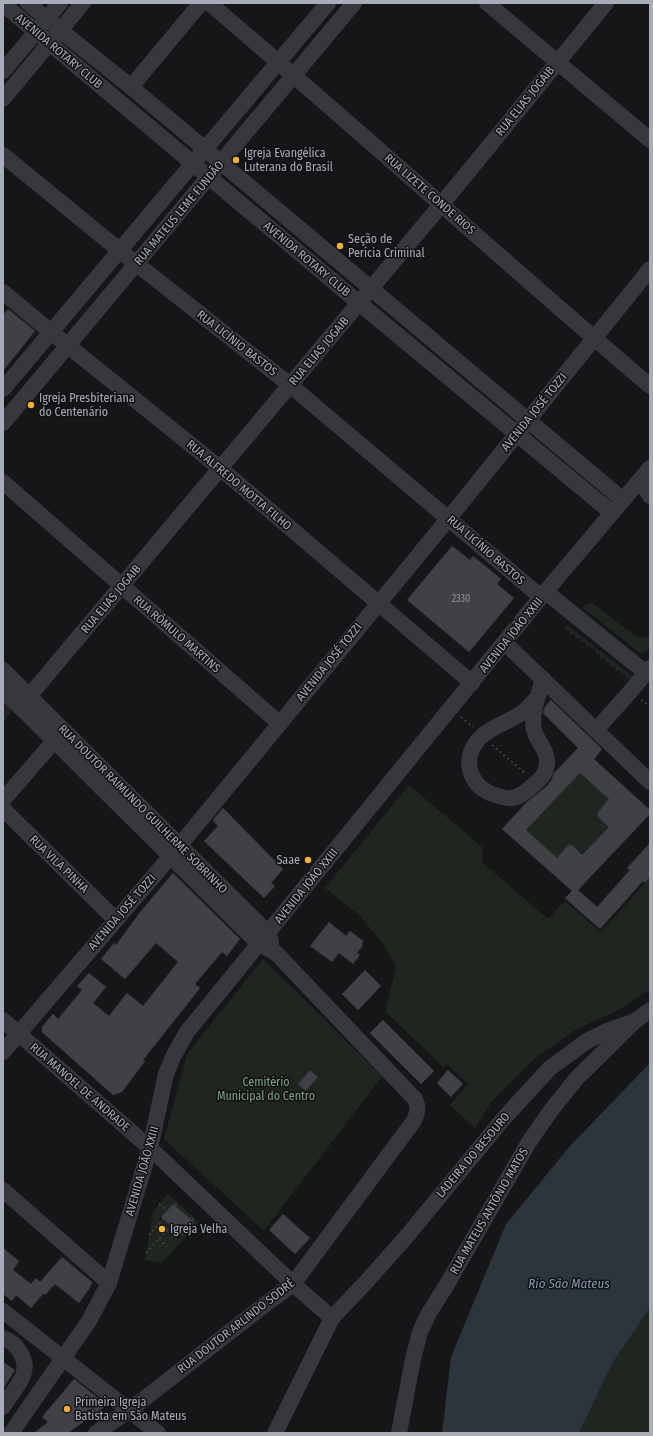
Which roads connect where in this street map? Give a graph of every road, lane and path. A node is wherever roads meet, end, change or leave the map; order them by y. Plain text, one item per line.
1 (28, 3) edge
2 (60, 3) edge
3 (83, 3) edge
4 (201, 3) edge
5 (209, 3) edge
6 (328, 3) edge
7 (354, 3) edge
8 (487, 3) edge
9 (606, 3) edge
10 (3, 4) edge
11 (46, 19) junction
12 (60, 30) junction
13 (36, 32) junction
14 (50, 43) junction
15 (279, 62) junction
16 (557, 62) junction
17 (3, 71) edge
18 (295, 76) junction
19 (131, 87) junction
20 (3, 99) edge
21 (650, 140) edge
22 (205, 149) junction
23 (3, 155) edge
24 (193, 163) junction
25 (221, 163) junction
26 (210, 177) junction
27 (441, 204) junction
28 (119, 250) junction
29 (136, 264) junction
30 (650, 269) edge
31 (371, 288) junction
32 (3, 292) edge
33 (359, 303) junction
34 (51, 332) junction
35 (594, 338) junction
36 (68, 346) junction
37 (439, 346) junction
38 (428, 360) junction
39 (290, 385) junction
40 (650, 386) edge
41 (3, 390) edge
42 (528, 420) junction
43 (3, 423) edge
44 (516, 434) junction
45 (650, 468) edge
46 (221, 469) junction
47 (640, 480) junction
48 (3, 482) edge
49 (650, 496) edge
50 (623, 500) junction
51 (612, 513) junction
52 (448, 518) junction
53 (122, 586) junction
54 (544, 595) junction
55 (378, 602) junction
56 (505, 643) junction
57 (3, 670) edge
58 (648, 671) edge
59 (543, 679) junction
60 (472, 683) junction
61 (3, 690) edge
62 (535, 700) junction
63 (25, 702) junction
64 (450, 709) junction
65 (279, 723) junction
66 (596, 730) junction
67 (59, 736) junction
68 (483, 736) junction
69 (650, 782) edge
70 (536, 783) junction
71 (3, 800) edge
72 (3, 810) edge
73 (174, 851) junction
74 (115, 919) junction
75 (263, 938) junction
76 (650, 1010) edge
77 (3, 1020) edge
78 (636, 1021) junction
79 (18, 1033) junction
80 (3, 1052) edge
81 (416, 1099) joint
82 (150, 1148) junction
83 (3, 1190) edge
84 (178, 1202) dead end
85 (159, 1204) dead end
86 (168, 1211) junction
87 (181, 1213) dead end
88 (194, 1217) dead end
89 (160, 1223) junction
90 (167, 1230) junction
91 (149, 1235) dead end
92 (159, 1239) junction
93 (167, 1247) dead end
94 (146, 1254) dead end
95 (109, 1283) junction
96 (293, 1284) junction
97 (3, 1311) edge
98 (332, 1318) junction
99 (3, 1338) edge
100 (63, 1358) junction
101 (3, 1406) edge
102 (130, 1410) junction
103 (11, 1433) edge
104 (96, 1433) edge
105 (158, 1433) edge
106 (275, 1433) edge
107 (399, 1433) edge

1 - 11 street, AVENIDA ROTARY CLUB
2 - 11 street
3 - 12 street
4 - 19 street
5 - 15 street, RUA LIZETE CONDE RIOS
6 - 15 street, RUA MATEUS LEME FUNDÃO
7 - 18 street, RUA MATEUS LEME FUNDÃO
8 - 16 street
9 - 16 street, RUA ELIAS JOGAIB
10 - 13 street, AVENIDA ROTARY CLUB
11 - 12 street, AVENIDA ROTARY CLUB
11 - 13 street
12 - 14 street
12 - 19 street, AVENIDA ROTARY CLUB
13 - 14 street, AVENIDA ROTARY CLUB
13 - 17 street
14 - 20 street
14 - 24 street, AVENIDA ROTARY CLUB
15 - 18 street, RUA LIZETE CONDE RIOS
15 - 22 street, RUA MATEUS LEME FUNDÃO
16 - 21 street
16 - 27 street, RUA ELIAS JOGAIB
18 - 25 street, RUA MATEUS LEME FUNDÃO
18 - 27 street, RUA LIZETE CONDE RIOS
19 - 22 street, AVENIDA ROTARY CLUB
22 - 24 street, RUA MATEUS LEME FUNDÃO
22 - 25 street, AVENIDA ROTARY CLUB
23 - 28 street, RUA LICÍNIO BASTOS
24 - 26 street, AVENIDA ROTARY CLUB
24 - 28 street, RUA MATEUS LEME FUNDÃO
25 - 26 street, RUA MATEUS LEME FUNDÃO
25 - 31 street, AVENIDA ROTARY CLUB
26 - 29 street, RUA MATEUS LEME FUNDÃO
26 - 33 street, AVENIDA ROTARY CLUB
27 - 31 street, RUA ELIAS JOGAIB
27 - 35 street, RUA LIZETE CONDE RIOS
28 - 29 street, RUA LICÍNIO BASTOS
28 - 34 street, RUA MATEUS LEME FUNDÃO
29 - 36 street, RUA MATEUS LEME FUNDÃO
29 - 39 street, RUA LICÍNIO BASTOS
30 - 35 street, AVENIDA JOSÉ TOZZI
31 - 33 street, RUA ELIAS JOGAIB
31 - 37 street, AVENIDA ROTARY CLUB
32 - 34 street, RUA ALFREDO MOTTA FILHO
33 - 38 street, AVENIDA ROTARY CLUB
33 - 39 street, RUA ELIAS JOGAIB
34 - 36 street, RUA ALFREDO MOTTA FILHO
34 - 41 street, RUA MATEUS LEME FUNDÃO
35 - 40 street, RUA LIZETE CONDE RIOS
35 - 42 street, AVENIDA JOSÉ TOZZI
36 - 43 street, RUA MATEUS LEME FUNDÃO
36 - 46 street, RUA ALFREDO MOTTA FILHO
37 - 38 street
37 - 42 street, AVENIDA ROTARY CLUB
38 - 44 street, AVENIDA ROTARY CLUB
39 - 46 street, RUA ELIAS JOGAIB
39 - 52 street, RUA LICÍNIO BASTOS
42 - 44 street, AVENIDA JOSÉ TOZZI
42 - 50 street, AVENIDA ROTARY CLUB
44 - 51 street, AVENIDA ROTARY CLUB
44 - 52 street, AVENIDA JOSÉ TOZZI
45 - 47 street, AVENIDA JOÃO XXIII
46 - 53 street, RUA ELIAS JOGAIB
46 - 55 street, RUA ALFREDO MOTTA FILHO
47 - 49 street
47 - 50 street, AVENIDA JOÃO XXIII
48 - 53 street, RUA RÔMULO MARTINS
50 - 51 street, AVENIDA JOÃO XXIII
51 - 54 street, AVENIDA JOÃO XXIII
52 - 54 street, RUA LICÍNIO BASTOS
52 - 55 street, AVENIDA JOSÉ TOZZI
53 - 63 street, RUA ELIAS JOGAIB
53 - 65 street, RUA RÔMULO MARTINS
54 - 56 street, AVENIDA JOÃO XXIII
54 - 58 street, RUA LICÍNIO BASTOS
55 - 60 street, RUA ALFREDO MOTTA FILHO
55 - 65 street, AVENIDA JOSÉ TOZZI
56 - 59 street
56 - 60 street, AVENIDA JOÃO XXIII
57 - 63 street, RUA DOUTOR RAIMUNDO GUILHERME SOBRINHO
58 - 66 street
59 - 62 street
59 - 66 street
60 - 64 street, AVENIDA JOÃO XXIII
61 - 63 street, RUA DOUTOR RAIMUNDO GUILHERME SOBRINHO
62 - 68 street
62 - 70 street
63 - 67 street, RUA DOUTOR RAIMUNDO GUILHERME SOBRINHO
64 - 68 path
64 - 75 street, AVENIDA JOÃO XXIII
65 - 73 street, AVENIDA JOSÉ TOZZI
66 - 69 street
67 - 71 street
67 - 73 street, RUA DOUTOR RAIMUNDO GUILHERME SOBRINHO
68 - 70 path
68 - 70 street
72 - 74 street, RUA VILA PINHA
73 - 74 street, AVENIDA JOSÉ TOZZI
73 - 75 street, RUA DOUTOR RAIMUNDO GUILHERME SOBRINHO
74 - 79 street, AVENIDA JOSÉ TOZZI
75 - 81 street, RUA DOUTOR RAIMUNDO GUILHERME SOBRINHO
75 - 82 street, AVENIDA JOÃO XXIII
76 - 78 street
77 - 79 street, RUA MANOEL DE ANDRADE
78 - 98 street, LADEIRA DO BESOURO
78 - 107 street, RUA MATEUS ANTÔNIO MATOS
79 - 80 street, AVENIDA JOSÉ TOZZI
79 - 82 street, RUA MANOEL DE ANDRADE
81 - 96 street, RUA DOUTOR ARLINDO SODRÉ
82 - 95 street, AVENIDA JOÃO XXIII
82 - 96 street, RUA MANOEL DE ANDRADE
83 - 95 street
84 - 86 path
85 - 86 path
86 - 89 path
87 - 90 path
88 - 90 path
89 - 90 path
89 - 91 path
90 - 92 path
92 - 93 path
92 - 94 path
95 - 100 street, AVENIDA JOÃO XXIII
96 - 98 street, RUA MANOEL DE ANDRADE
96 - 102 street, RUA DOUTOR ARLINDO SODRÉ
97 - 100 street
98 - 106 street, LADEIRA DO BESOURO
99 - 101 street
100 - 102 street
100 - 103 street
102 - 104 street, RUA DOUTOR ARLINDO SODRÉ
102 - 105 street

